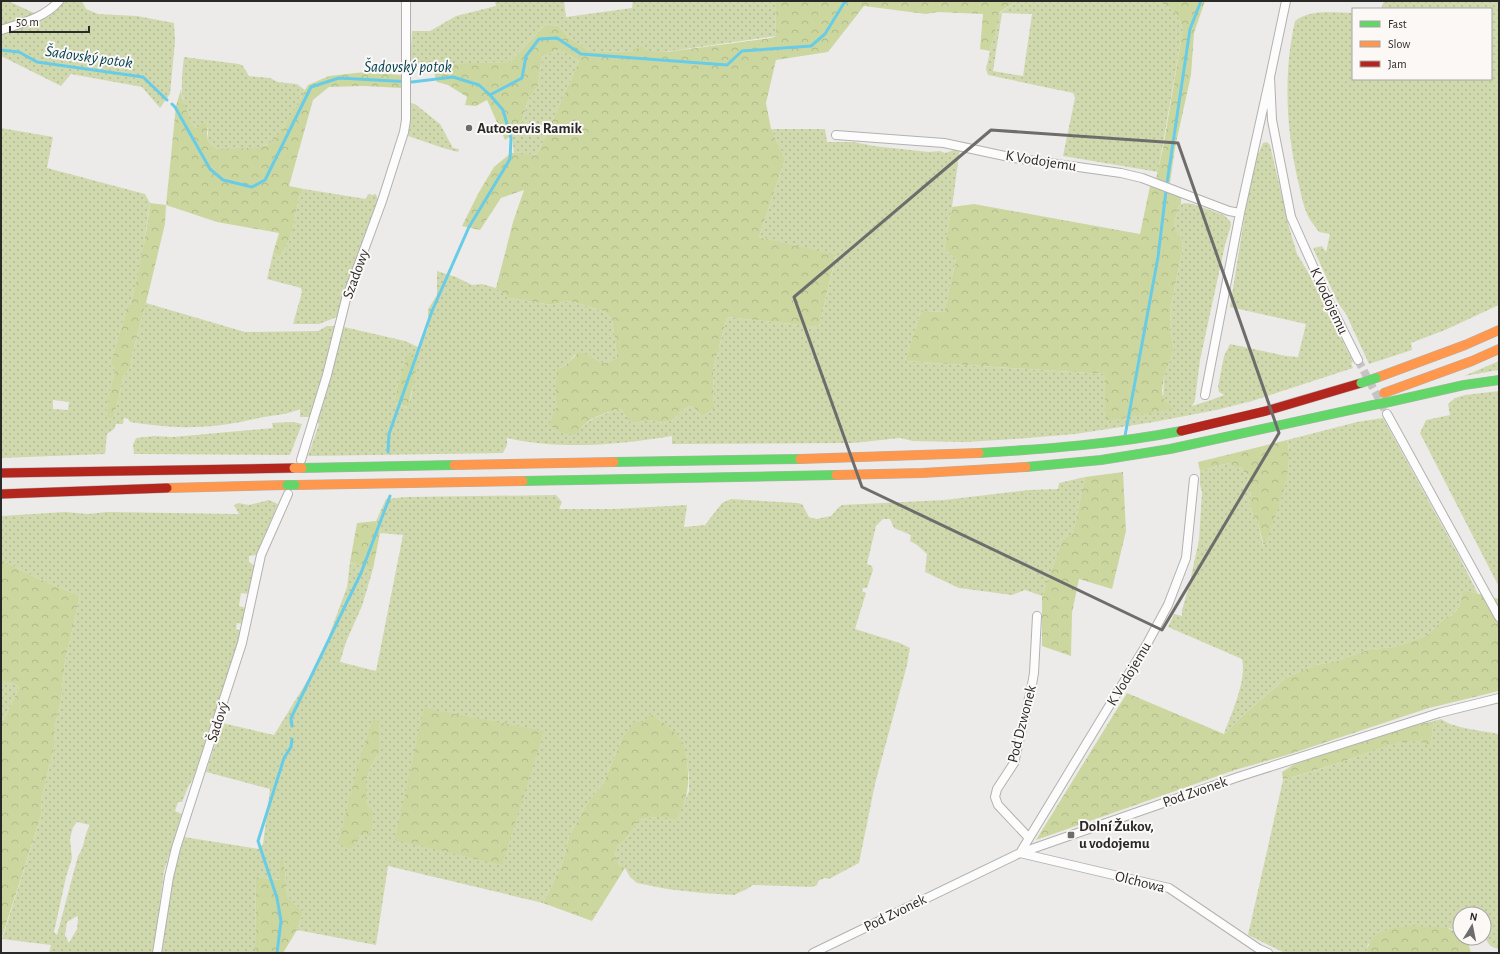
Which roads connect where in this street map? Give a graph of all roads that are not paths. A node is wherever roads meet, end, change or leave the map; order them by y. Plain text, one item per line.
1 (59, 1) edge
2 (406, 1) edge
3 (1286, 1) edge
4 (1, 30) edge
5 (1270, 77) junction
6 (836, 135) dead end
7 (1240, 213) junction
8 (1499, 330) edge
9 (1499, 349) edge
10 (1358, 360) tunnel mouth
11 (1499, 380) edge
12 (1205, 395) dead end
13 (1387, 398) junction
14 (1387, 414) tunnel mouth
15 (299, 465) junction
16 (1, 473) edge
17 (1194, 479) dead end
18 (290, 488) junction
19 (1, 494) edge
20 (1037, 616) dead end
21 (1499, 617) edge
22 (1499, 698) edge
23 (1029, 838) junction
24 (1020, 853) junction
25 (157, 953) edge
26 (813, 953) edge
27 (1268, 953) edge

1 - 4 street
2 - 15 street, Szadowy
3 - 5 street, K Vodojemu
5 - 7 street, K Vodojemu
5 - 10 street, K Vodojemu
6 - 7 street, K Vodojemu
7 - 12 street, K Vodojemu
8 - 15 highway, bridge
9 - 13 highway
11 - 13 highway
13 - 18 highway
14 - 21 street
15 - 16 highway
17 - 23 street, K Vodojemu
18 - 19 highway
18 - 25 street, Šadový
20 - 23 street, Pod Dzwonek
22 - 24 street, Pod Zvonek
23 - 24 street, K Vodojemu
24 - 26 street, Pod Zvonek
24 - 27 street, Olchowa

